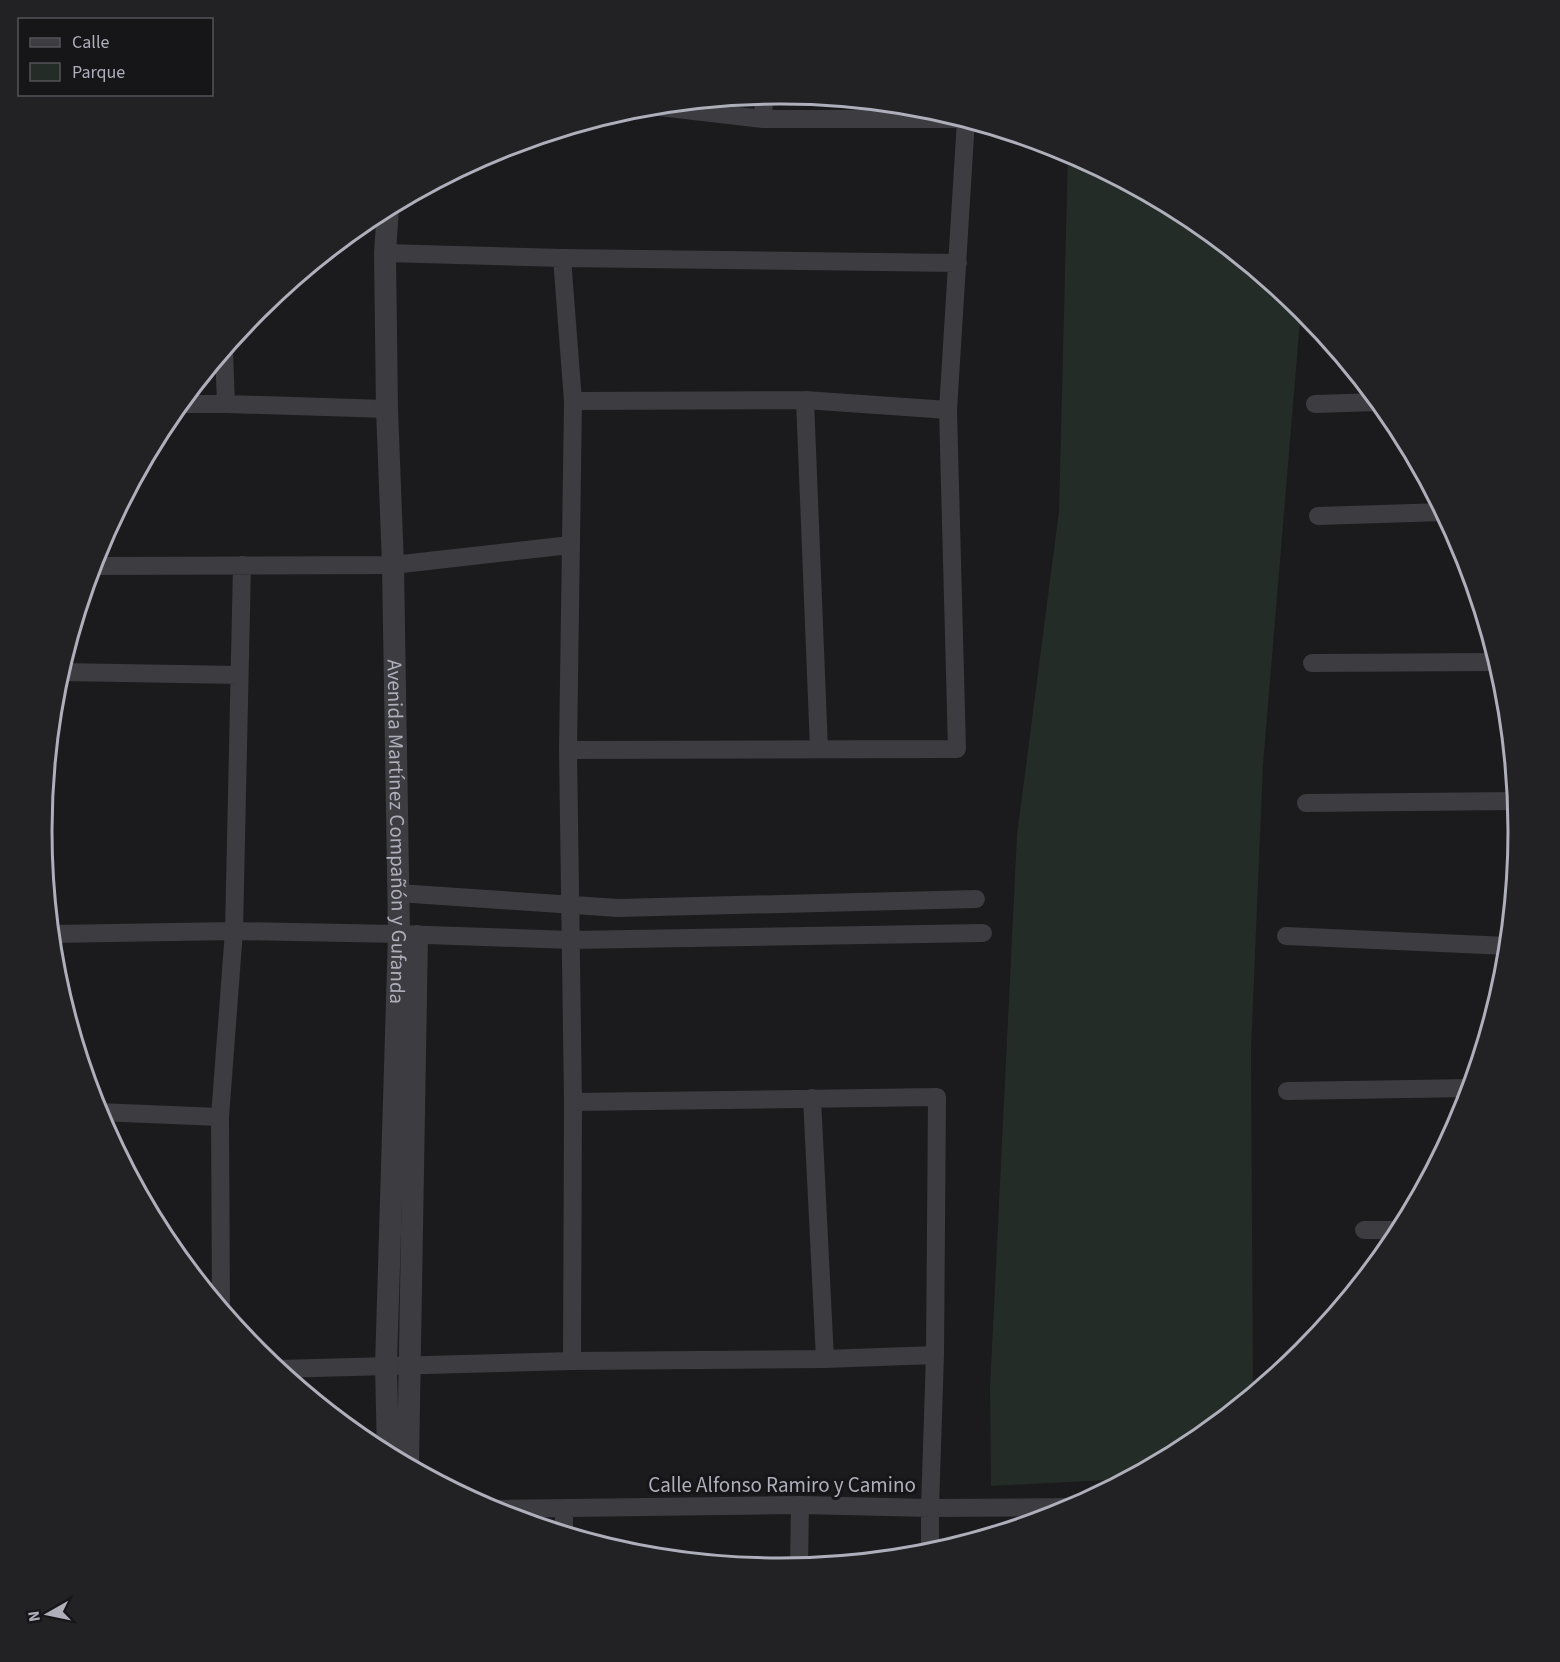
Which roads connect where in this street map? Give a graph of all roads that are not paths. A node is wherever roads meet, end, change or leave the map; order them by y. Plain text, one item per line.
1 (764, 104) edge
2 (686, 110) edge
3 (883, 111) edge
4 (763, 119) junction
5 (964, 127) edge
6 (387, 219) edge
7 (385, 253) junction
8 (562, 258) junction
9 (958, 263) junction
10 (224, 362) edge
11 (573, 400) junction
12 (805, 400) junction
13 (1367, 402) edge
14 (192, 404) edge
15 (226, 404) junction
16 (1315, 404) dead end
17 (387, 409) junction
18 (948, 410) junction
19 (1434, 513) edge
20 (1318, 516) dead end
21 (570, 545) junction
22 (242, 565) junction
23 (393, 565) junction
24 (103, 566) edge
25 (1488, 662) edge
26 (1312, 663) dead end
27 (70, 672) edge
28 (239, 675) junction
29 (819, 749) junction
30 (568, 750) junction
31 (1507, 801) edge
32 (1306, 803) dead end
33 (398, 893) junction
34 (976, 899) dead end
35 (571, 906) junction
36 (234, 931) junction
37 (983, 933) dead end
38 (60, 934) edge
39 (408, 935) junction
40 (1286, 936) dead end
41 (572, 940) junction
42 (1498, 946) edge
43 (1460, 1088) edge
44 (1287, 1091) dead end
45 (812, 1098) junction
46 (573, 1102) junction
47 (110, 1112) edge
48 (220, 1117) junction
49 (1364, 1230) dead end
50 (1388, 1230) edge
51 (221, 1296) edge
52 (935, 1354) junction
53 (825, 1359) junction
54 (572, 1361) junction
55 (409, 1365) junction
56 (386, 1366) junction
57 (290, 1369) edge
58 (388, 1443) edge
59 (408, 1456) edge
60 (800, 1505) junction
61 (1047, 1507) edge
62 (518, 1509) edge
63 (564, 1509) junction
64 (930, 1509) junction
65 (564, 1525) edge
66 (930, 1543) edge
67 (799, 1558) edge

1 - 4 street
2 - 4 street
3 - 4 street
5 - 9 street
6 - 7 street, Avenida Martínez Compañón y Gufanda
7 - 8 street
7 - 17 street, Avenida Martínez Compañón y Gufanda
8 - 9 street
8 - 11 street
9 - 18 street
10 - 15 street
11 - 12 street
11 - 21 street
12 - 18 street
12 - 29 street
13 - 16 street
14 - 15 street
15 - 17 street
17 - 23 street, Avenida Martínez Compañón y Gufanda
18 - 29 street
19 - 20 street
21 - 23 street
21 - 30 street
22 - 23 street
22 - 24 street
22 - 28 street
23 - 33 street, Avenida Martínez Compañón y Gufanda
25 - 26 street
27 - 28 street
28 - 36 street
29 - 30 street
30 - 35 street
31 - 32 street
33 - 35 street
33 - 39 street, Avenida Martínez Compañón y Gufanda
34 - 35 street
35 - 41 street
36 - 38 street
36 - 39 street
36 - 48 street
37 - 41 street
39 - 41 street
39 - 55 street, Avenida Martínez Compañón y Gufanda
39 - 56 street, Avenida Martínez Compañón y Gufanda
40 - 42 street
41 - 46 street
43 - 44 street
45 - 46 street
45 - 52 street
45 - 53 street
46 - 54 street
47 - 48 street
48 - 51 street
49 - 50 street
52 - 53 street
52 - 64 street
53 - 54 street
54 - 55 street
55 - 56 street
55 - 59 street, Avenida Martínez Compañón y Gufanda
56 - 57 street
56 - 58 street, Avenida Martínez Compañón y Gufanda
60 - 63 street, Calle Alfonso Ramiro y Camino
60 - 64 street, Calle Alfonso Ramiro y Camino
60 - 67 street
61 - 64 street, Calle Alfonso Ramiro y Camino
62 - 63 street, Calle Alfonso Ramiro y Camino
63 - 65 street
64 - 66 street

